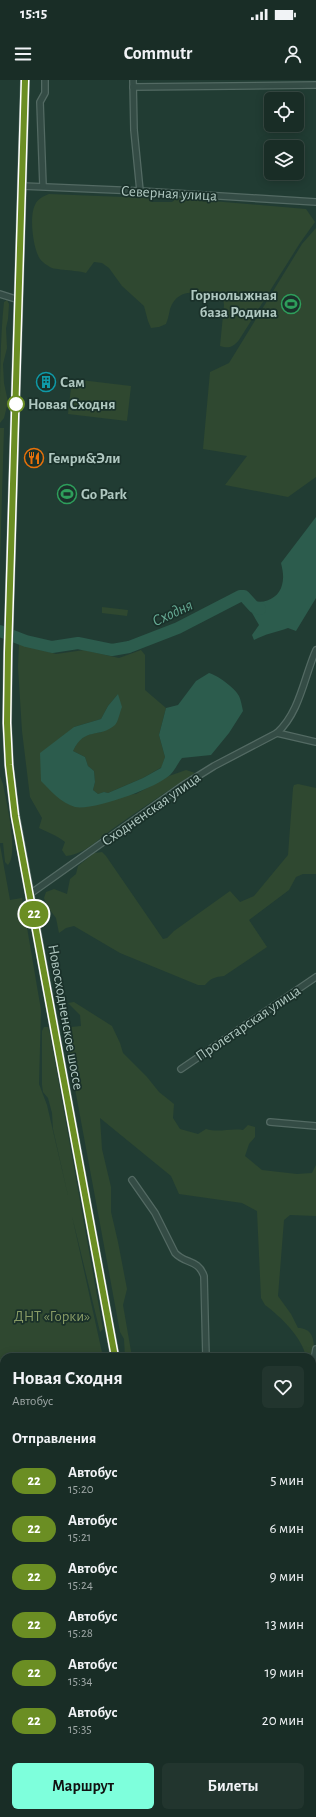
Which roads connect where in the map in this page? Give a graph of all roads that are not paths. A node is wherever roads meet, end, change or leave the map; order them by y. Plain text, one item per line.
1 (25, 80) edge
2 (45, 80) edge
3 (133, 80) edge
4 (316, 85) edge
5 (133, 87) junction
6 (22, 186) junction
7 (43, 186) junction
8 (140, 191) junction
9 (316, 202) edge
10 (0, 294) edge
11 (19, 300) junction
12 (316, 650) edge
13 (277, 733) junction
14 (316, 742) edge
15 (30, 894) junction
16 (316, 977) edge
17 (181, 1069) dead end
18 (270, 1122) dead end
19 (316, 1126) edge
20 (132, 1180) dead end
21 (113, 1353) edge
22 (206, 1353) edge

1 - 6 main road, Новосходненское шоссе
2 - 7 street
3 - 5 street
4 - 5 street
5 - 8 street
6 - 7 street, Северная улица
6 - 11 main road, Новосходненское шоссе
7 - 8 street, Северная улица
8 - 9 street, Северная улица
10 - 11 street
11 - 15 main road, Новосходненское шоссе
12 - 13 street
13 - 14 street
13 - 15 street, Сходненская улица
15 - 21 main road, Новосходненское шоссе
16 - 17 street, Пролетарская улица
18 - 19 street
20 - 22 street

